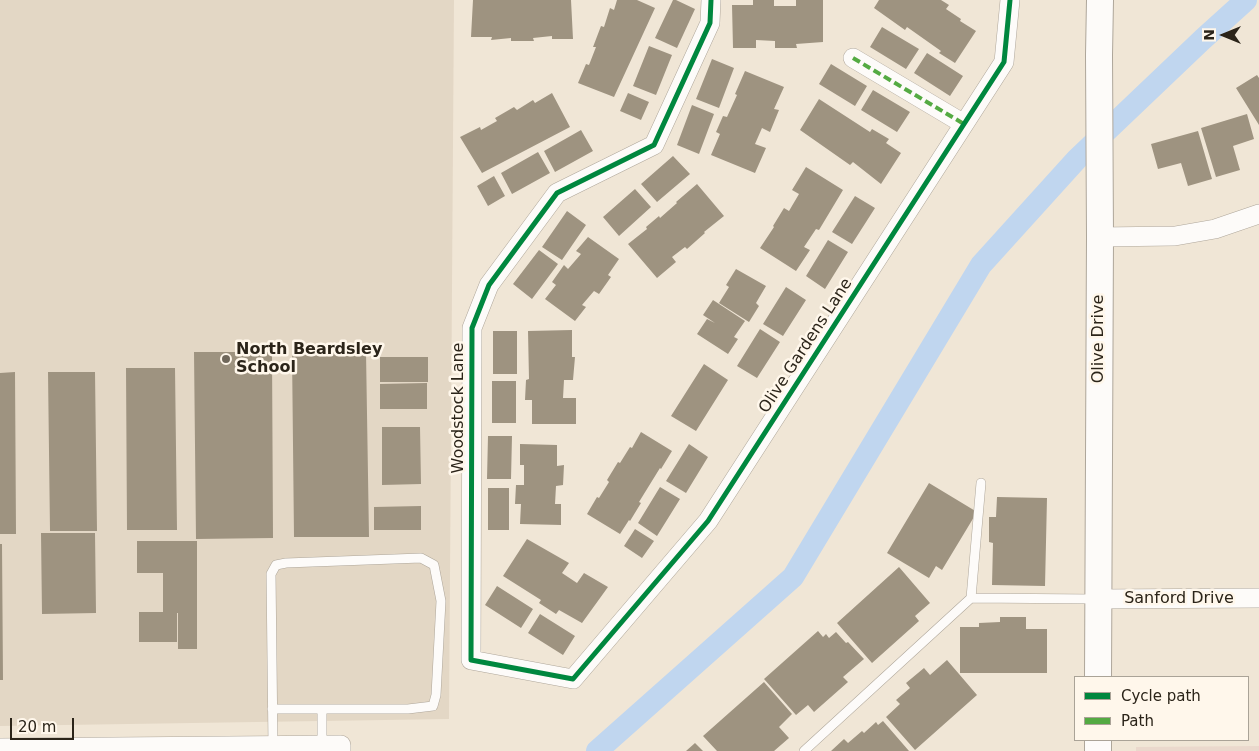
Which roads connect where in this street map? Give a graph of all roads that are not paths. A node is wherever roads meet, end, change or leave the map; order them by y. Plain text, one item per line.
1 (711, 0) edge
2 (1010, 0) edge
3 (1100, 0) edge
4 (853, 58) dead end
5 (964, 124) junction
6 (1259, 215) edge
7 (1100, 237) junction
8 (980, 483) dead end
9 (971, 598) junction
10 (1259, 598) edge
11 (1098, 599) junction
12 (1098, 676) edge
13 (573, 679) joint
14 (272, 709) junction
15 (322, 709) junction
16 (273, 746) junction
17 (322, 746) junction
18 (0, 748) edge
19 (231, 748) edge
20 (341, 751) edge
21 (804, 751) edge

1 - 13 street, Woodstock Lane
2 - 5 street, Olive Gardens Lane
3 - 7 main road, Olive Drive
4 - 5 street
5 - 13 street, Olive Gardens Lane
6 - 7 street
7 - 11 main road, Olive Drive
8 - 9 lane
9 - 11 lane
9 - 21 lane
10 - 11 street, Sanford Drive
11 - 12 main road, Olive Drive
14 - 15 lane
14 - 15 lane
14 - 16 lane
15 - 17 lane
16 - 17 street
16 - 19 street
17 - 20 street
18 - 19 street

